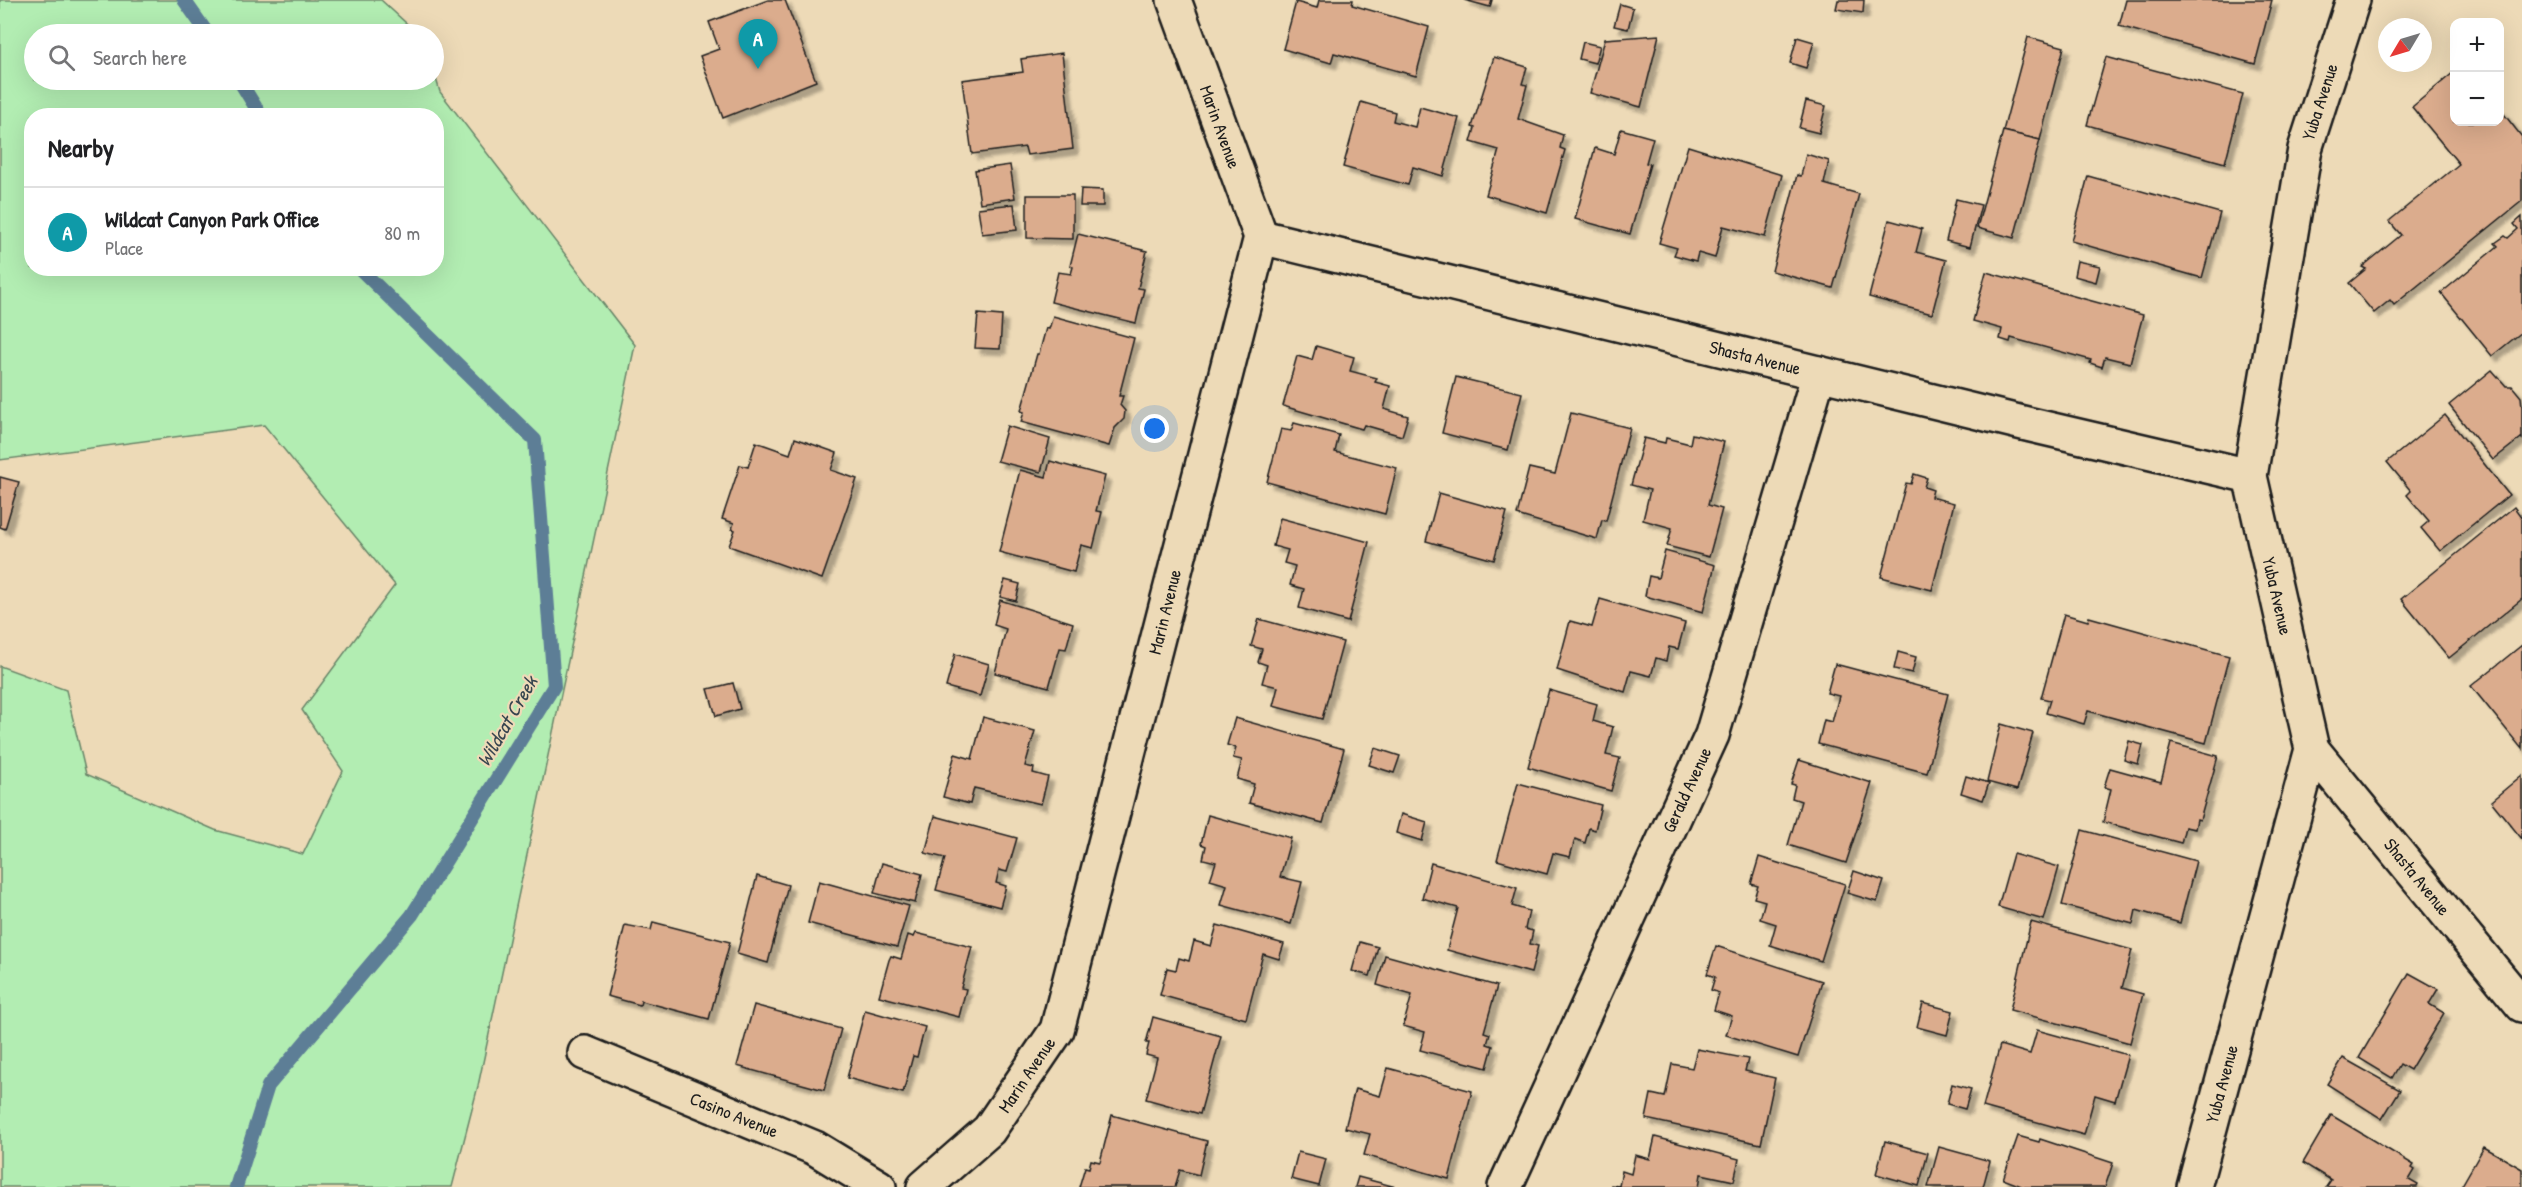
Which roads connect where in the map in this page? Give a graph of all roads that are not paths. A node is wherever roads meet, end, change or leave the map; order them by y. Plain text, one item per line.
1 (1174, 0) edge
2 (2353, 0) edge
3 (1261, 237) junction
4 (1819, 374) junction
5 (2250, 476) junction
6 (2312, 750) junction
7 (2522, 1005) edge
8 (585, 1053) dead end
9 (879, 1187) edge
10 (924, 1187) edge
11 (1505, 1187) edge
12 (2194, 1187) edge

1 - 3 street, Marin Avenue
2 - 5 street, Yuba Avenue
3 - 4 street, Shasta Avenue
3 - 10 street, Marin Avenue
4 - 5 street, Shasta Avenue
4 - 11 street, Gerald Avenue
5 - 6 street, Yuba Avenue
6 - 7 street, Shasta Avenue
6 - 12 street, Yuba Avenue
8 - 9 street, Casino Avenue

